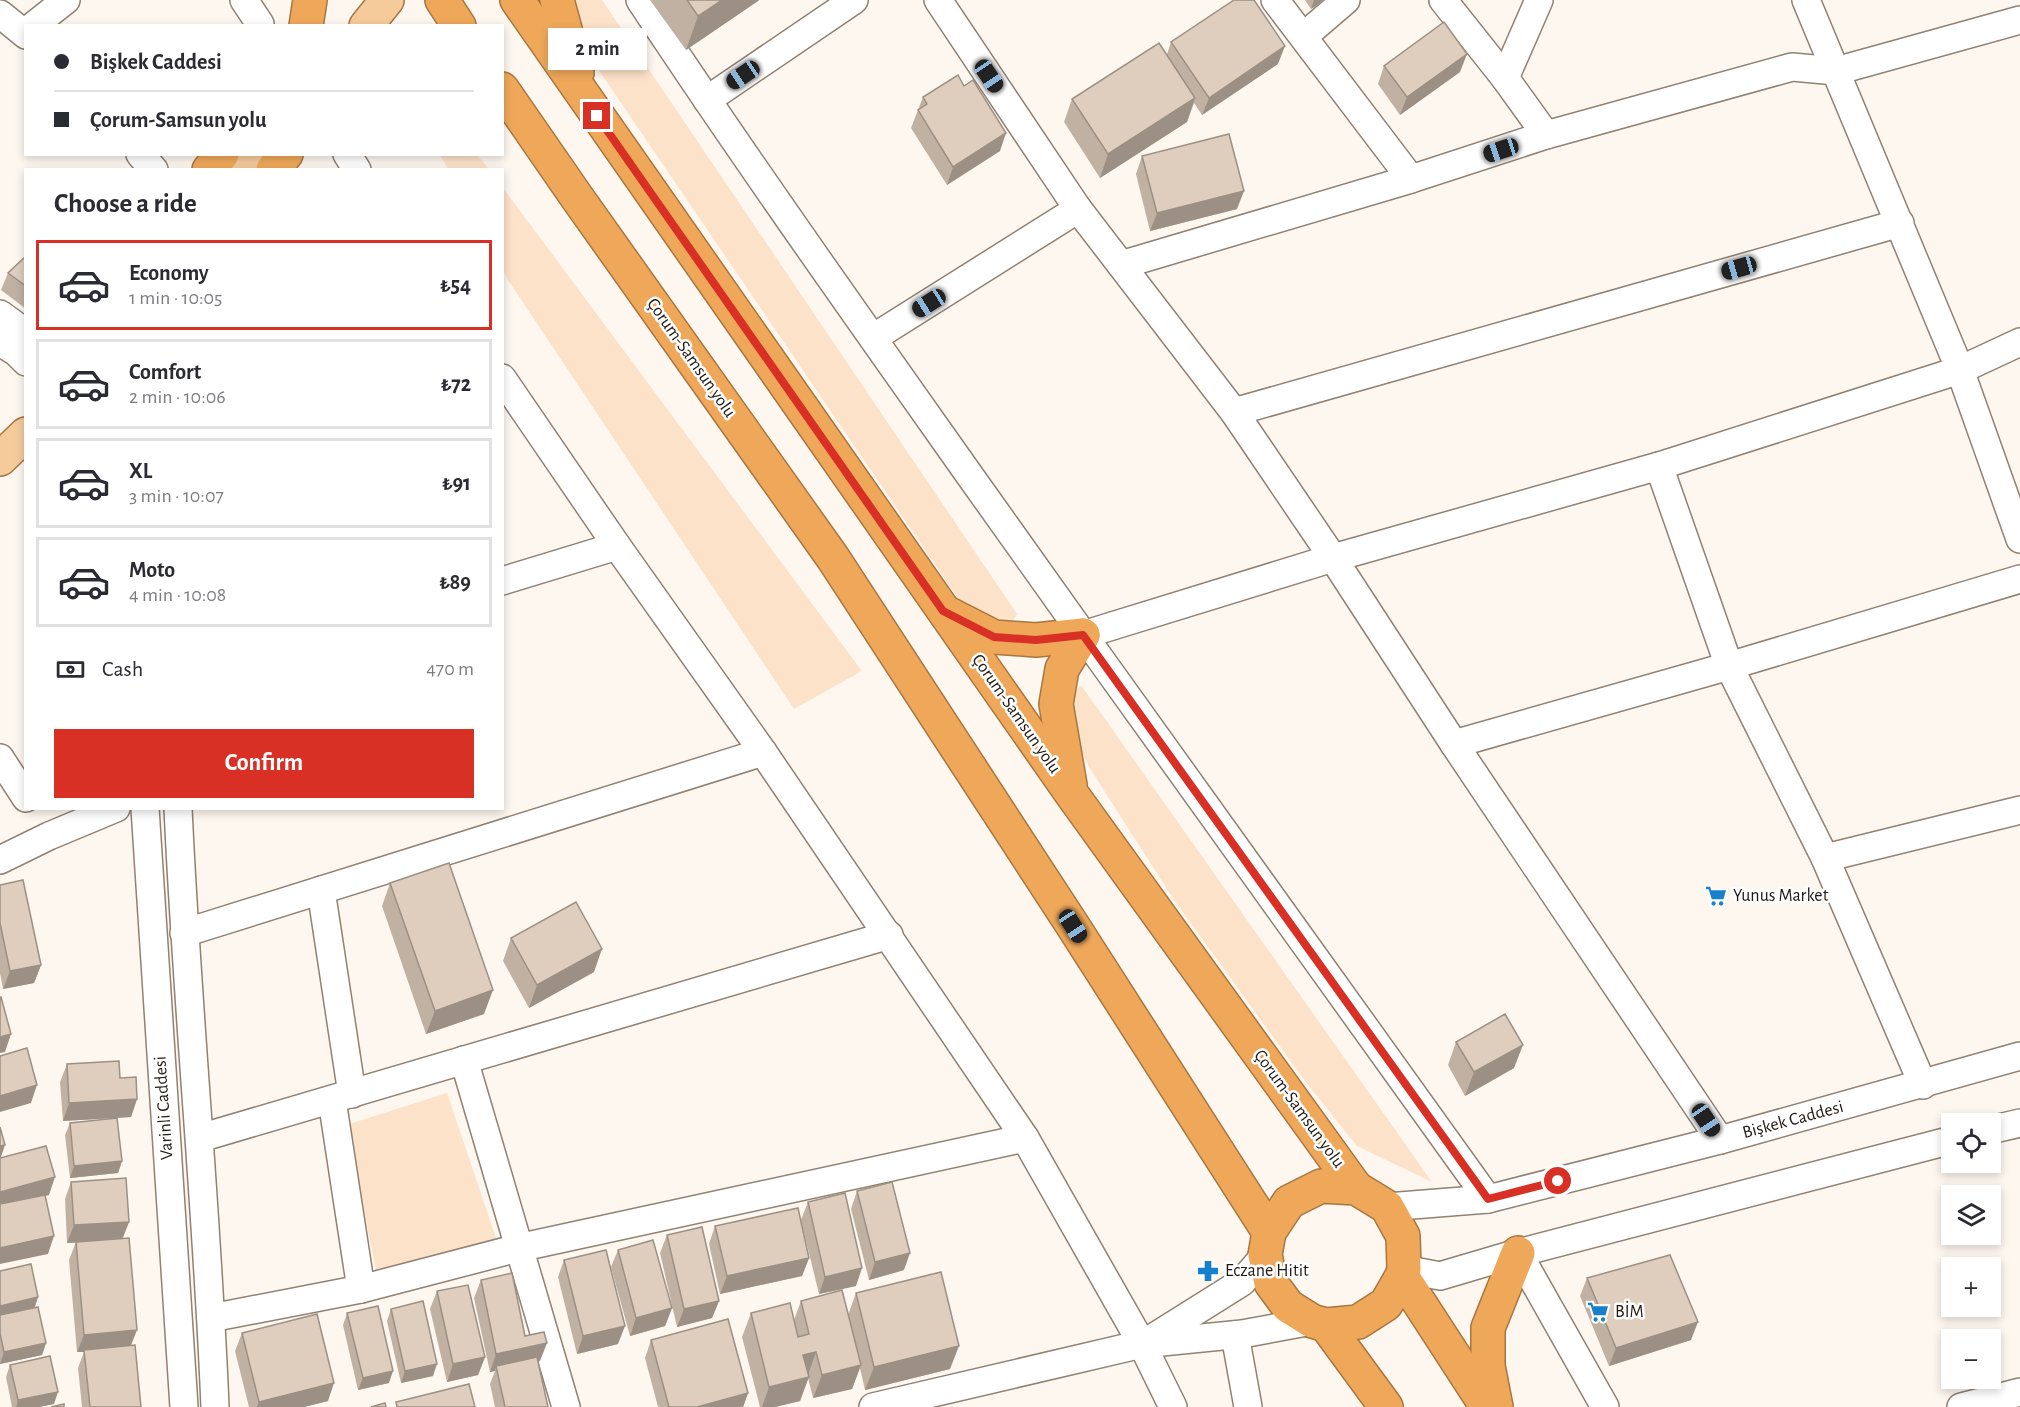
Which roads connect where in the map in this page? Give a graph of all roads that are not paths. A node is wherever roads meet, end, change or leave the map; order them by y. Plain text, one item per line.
1 (66, 0) edge
2 (244, 0) edge
3 (310, 0) edge
4 (387, 0) edge
5 (442, 0) edge
6 (517, 0) edge
7 (557, 0) edge
8 (640, 0) edge
9 (854, 0) edge
10 (938, 0) edge
11 (1275, 0) edge
12 (1347, 0) edge
13 (1443, 0) edge
14 (1539, 0) edge
15 (1806, 0) edge
16 (2018, 0) edge
17 (2020, 5) edge
18 (0, 14) edge
19 (2020, 20) edge
20 (37, 24) edge
21 (260, 24) dead end
22 (306, 24) edge
23 (368, 24) edge
24 (458, 24) edge
25 (24, 30) edge
26 (1304, 36) junction
27 (1836, 71) junction
28 (1505, 78) junction
29 (504, 91) edge
30 (584, 97) junction
31 (706, 100) junction
32 (504, 126) edge
33 (1546, 135) junction
34 (142, 156) edge
35 (220, 156) edge
36 (255, 156) edge
37 (284, 156) edge
38 (152, 168) edge
39 (211, 168) edge
40 (246, 168) edge
41 (275, 168) edge
42 (1411, 179) junction
43 (576, 196) junction
44 (1078, 209) junction
45 (1900, 223) junction
46 (1121, 265) junction
47 (0, 314) edge
48 (24, 332) edge
49 (873, 338) junction
50 (0, 342) edge
51 (2020, 342) edge
52 (24, 360) edge
53 (1960, 370) junction
54 (504, 381) edge
55 (1234, 412) junction
56 (24, 436) edge
57 (0, 459) edge
58 (1659, 466) junction
59 (2020, 539) edge
60 (617, 546) junction
61 (1334, 558) junction
62 (2020, 579) edge
63 (504, 580) edge
64 (943, 611) junction
65 (1083, 635) junction
66 (1729, 666) junction
67 (1454, 744) junction
68 (764, 752) junction
69 (0, 758) edge
70 (1071, 793) junction
71 (24, 795) edge
72 (33, 810) edge
73 (111, 810) edge
74 (145, 810) edge
75 (178, 810) edge
76 (2020, 810) edge
77 (49, 836) junction
78 (1825, 858) junction
79 (0, 860) edge
80 (321, 890) junction
81 (184, 933) junction
82 (889, 935) junction
83 (2020, 1056) edge
84 (464, 1060) junction
85 (1923, 1085) junction
86 (342, 1097) junction
87 (2020, 1123) edge
88 (2001, 1127) edge
89 (200, 1138) junction
90 (1025, 1138) junction
91 (1720, 1140) junction
92 (1941, 1143) edge
93 (1356, 1188) junction
94 (1488, 1199) junction
95 (1387, 1207) junction
96 (1267, 1243) junction
97 (518, 1248) junction
98 (1518, 1253) junction
99 (1403, 1272) junction
100 (360, 1289) junction
101 (212, 1318) junction
102 (1319, 1323) junction
103 (1235, 1335) junction
104 (1142, 1344) junction
105 (2020, 1392) edge
106 (921, 1401) edge
107 (184, 1407) edge
108 (215, 1407) edge
109 (566, 1407) edge
110 (873, 1407) edge
111 (1173, 1407) edge
112 (1248, 1407) edge
113 (1386, 1407) edge
114 (1487, 1407) edge
115 (1496, 1407) edge
116 (1605, 1407) edge
117 (1961, 1407) edge

1 - 20 street
2 - 21 street
3 - 22 highway
4 - 23 main road
5 - 24 highway
6 - 30 highway, Çorum-Samsun yolu
7 - 30 highway
8 - 31 street
9 - 31 street
10 - 44 street
11 - 26 street
12 - 26 street
13 - 28 street
14 - 28 street
15 - 27 street
16 - 17 street
18 - 25 street
19 - 27 street
26 - 42 street
27 - 33 street
27 - 45 street
28 - 33 street
29 - 43 highway, Çorum-Samsun yolu
30 - 64 highway, Çorum-Samsun yolu
31 - 49 street
32 - 43 highway
33 - 42 street
34 - 38 street
35 - 39 highway
36 - 40 main road
37 - 41 highway
42 - 46 street
43 - 96 highway, Çorum-Samsun yolu
44 - 46 street
44 - 49 street
45 - 53 street
45 - 55 street
46 - 55 street
47 - 48 street
49 - 65 street
50 - 52 street
51 - 53 street
53 - 58 street
53 - 59 street
54 - 60 street
55 - 61 street
56 - 57 main road
58 - 61 street
58 - 66 street
60 - 63 street
60 - 68 street
61 - 65 street
61 - 67 street
62 - 66 street
64 - 65 highway
64 - 70 highway, Çorum-Samsun yolu
65 - 70 highway
65 - 94 street
66 - 67 street
66 - 78 street
67 - 91 street
68 - 80 street
68 - 82 street
69 - 71 street
70 - 93 highway, Çorum-Samsun yolu
72 - 77 street
73 - 77 street
74 - 107 street, Varinli Caddesi
75 - 81 street, Varinli Caddesi
76 - 78 street
77 - 79 street
78 - 85 street
80 - 81 street
80 - 86 street
81 - 89 street, Varinli Caddesi
82 - 84 street
82 - 90 street
83 - 85 street, Bişkek Caddesi
84 - 86 street
84 - 97 street
85 - 91 street, Bişkek Caddesi
86 - 89 street
86 - 100 street
87 - 88 street
89 - 101 street, Varinli Caddesi
90 - 97 street
90 - 104 street
91 - 94 street, Bişkek Caddesi
92 - 98 street
93 - 95 highway, Çorum-Samsun yolu
93 - 96 highway, Çorum-Samsun yolu
94 - 95 street, Bişkek Caddesi
95 - 99 highway, Çorum-Samsun yolu
96 - 102 highway, Çorum-Samsun yolu
96 - 104 street
97 - 100 street
97 - 109 street
98 - 99 street
98 - 115 highway
98 - 116 street
99 - 102 highway
99 - 114 highway
100 - 101 street
101 - 108 street, Varinli Caddesi
102 - 103 street
102 - 113 highway, Çorum-Samsun yolu
103 - 104 street
103 - 112 street
104 - 106 street
104 - 111 street
105 - 117 street
106 - 110 street

